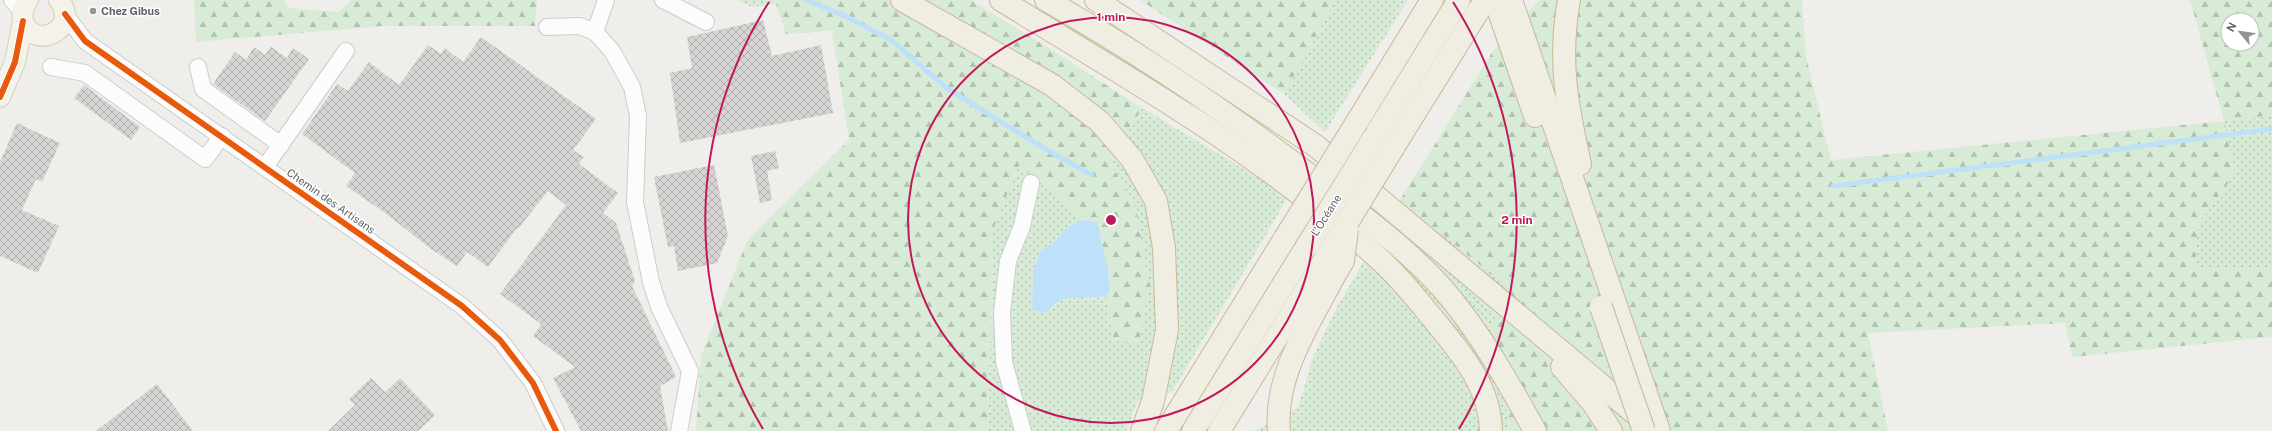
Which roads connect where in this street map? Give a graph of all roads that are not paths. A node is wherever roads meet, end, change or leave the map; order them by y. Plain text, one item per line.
1 (606, 0) edge
2 (663, 0) edge
3 (902, 0) edge
4 (1001, 0) edge
5 (1046, 0) edge
6 (1096, 0) edge
7 (1459, 0) edge
8 (1485, 0) edge
9 (1495, 0) edge
10 (1511, 0) edge
11 (1569, 0) edge
12 (63, 5) edge
13 (1429, 6) edge
14 (21, 8) edge
15 (706, 22) dead end
16 (546, 27) dead end
17 (594, 32) junction
18 (48, 34) junction
19 (85, 41) junction
20 (346, 51) dead end
21 (15, 62) junction
22 (51, 67) dead end
23 (198, 67) dead end
24 (0, 97) edge
25 (222, 136) junction
26 (281, 145) junction
27 (265, 167) junction
28 (1031, 183) dead end
29 (1580, 202) junction
30 (1327, 273) junction
31 (1610, 309) junction
32 (1536, 332) junction
33 (556, 431) edge
34 (679, 431) edge
35 (1023, 431) edge
36 (1142, 431) edge
37 (1166, 431) edge
38 (1193, 431) edge
39 (1219, 431) edge
40 (1279, 431) edge
41 (1491, 431) edge
42 (1535, 431) edge
43 (1611, 431) edge
44 (1644, 431) edge
45 (1656, 431) edge
46 (1659, 431) edge

1 - 17 street
2 - 15 street
3 - 36 highway
4 - 41 highway
5 - 42 highway
6 - 32 highway
7 - 38 highway, L’Océane, bridge
8 - 30 highway, L’Océane, bridge
9 - 31 highway
10 - 29 highway
11 - 29 highway
12 - 18 main road
12 - 19 street, Chemin des Artisans
13 - 37 highway, bridge
14 - 18 main road
14 - 21 main road
16 - 17 street
17 - 34 street
18 - 19 street, Chemin des Artisans
18 - 21 main road
19 - 25 street, Chemin des Artisans
20 - 26 street
21 - 24 main road
22 - 25 street
23 - 26 street
25 - 27 street, Chemin des Artisans
26 - 27 street
27 - 33 street, Chemin des Artisans
28 - 35 street
29 - 31 highway
30 - 39 highway, L’Océane
30 - 40 highway
31 - 44 highway, bridge
31 - 46 highway
32 - 43 highway
32 - 45 highway

